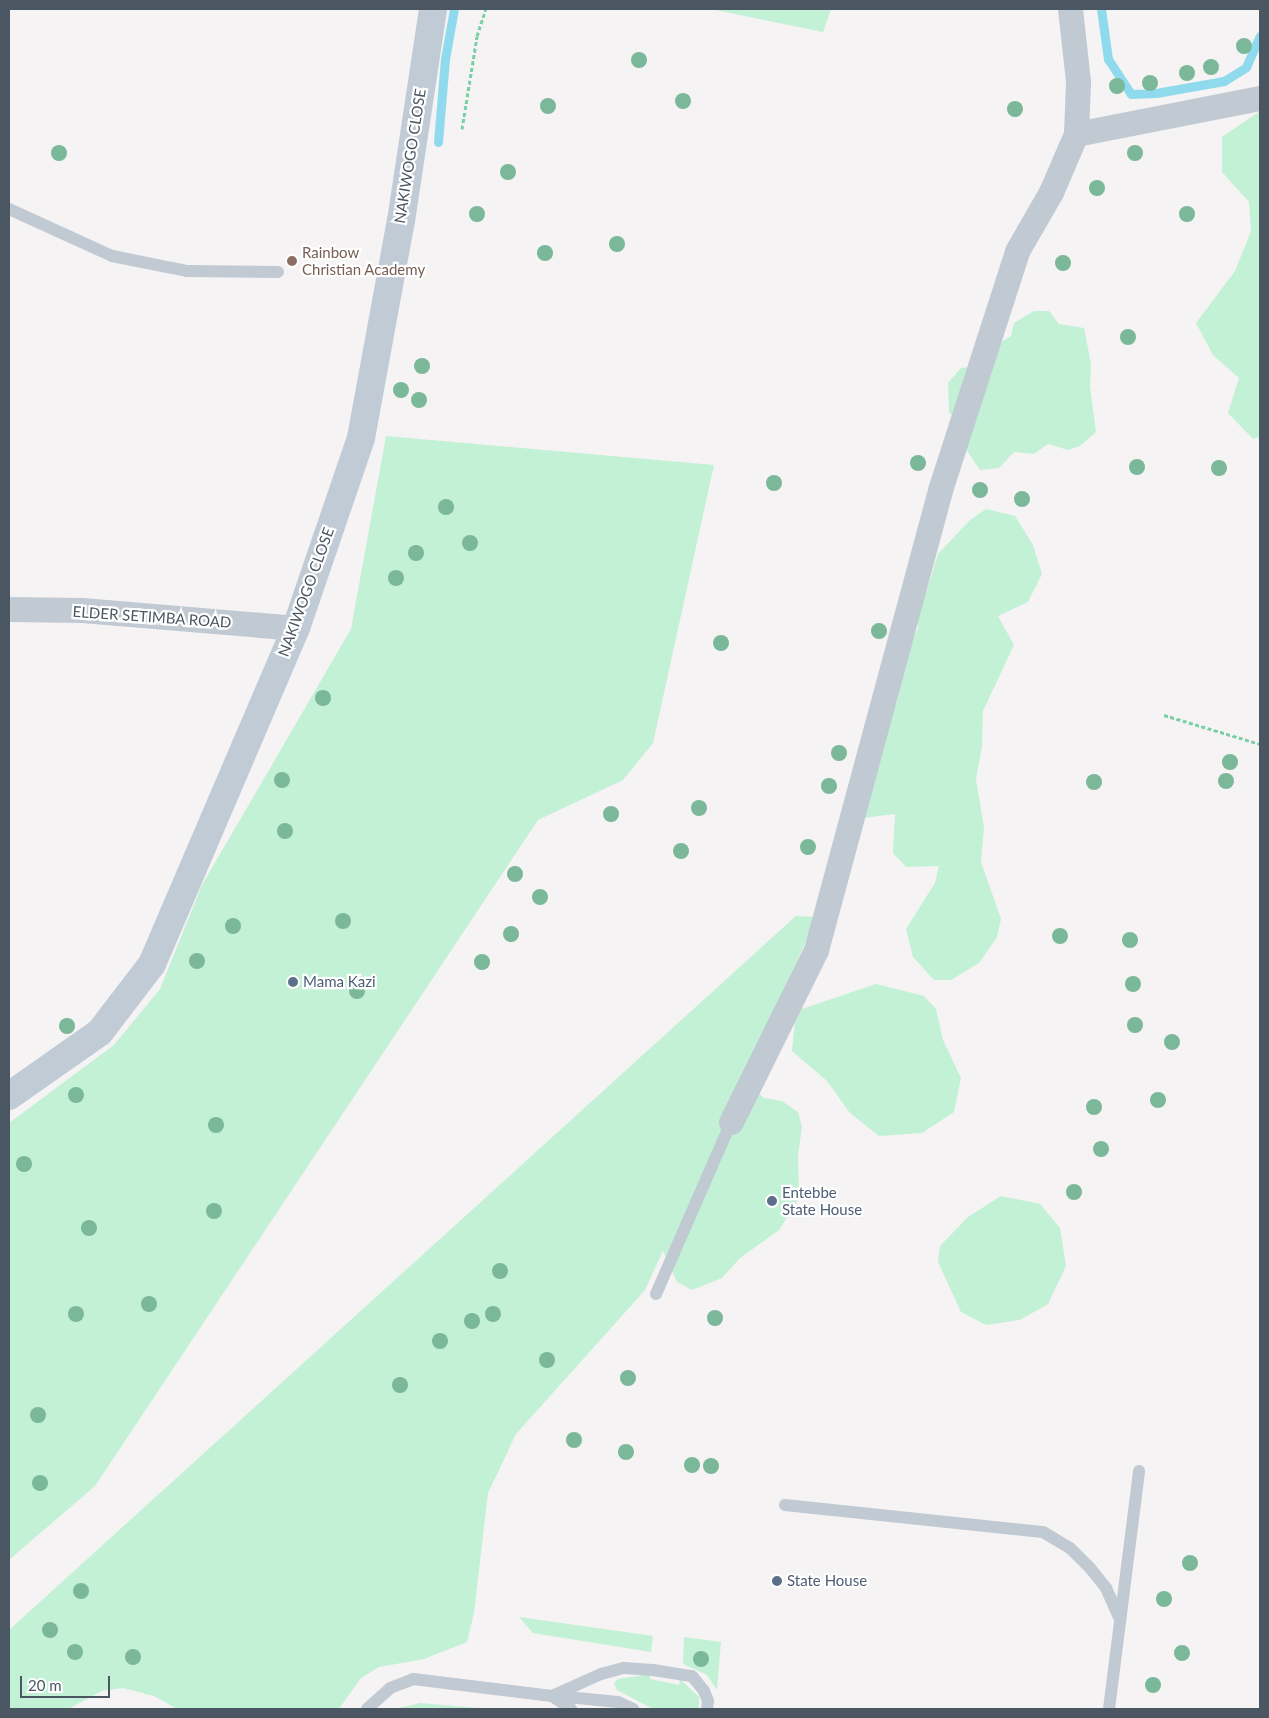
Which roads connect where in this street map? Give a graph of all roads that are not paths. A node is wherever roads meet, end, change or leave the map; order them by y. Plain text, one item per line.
1 (433, 9) edge
2 (1070, 9) edge
3 (1260, 98) edge
4 (1076, 134) junction
5 (9, 209) edge
6 (278, 272) dead end
7 (9, 609) edge
8 (296, 628) junction
9 (9, 1096) edge
10 (731, 1122) joint
11 (656, 1294) dead end
12 (1139, 1471) dead end
13 (785, 1505) dead end
14 (1120, 1619) junction
15 (552, 1696) junction
16 (367, 1709) edge
17 (571, 1709) edge
18 (634, 1709) edge
19 (707, 1709) edge
20 (1110, 1709) edge

1 - 8 street, NAKIWOGO CLOSE
2 - 4 street
3 - 4 street
4 - 10 street
5 - 6 lane
7 - 8 street, ELDER SETIMBA ROAD
8 - 9 street, NAKIWOGO CLOSE
10 - 11 lane
12 - 14 lane
13 - 14 lane
14 - 20 lane
15 - 16 lane
15 - 17 lane
15 - 18 lane
15 - 19 lane

